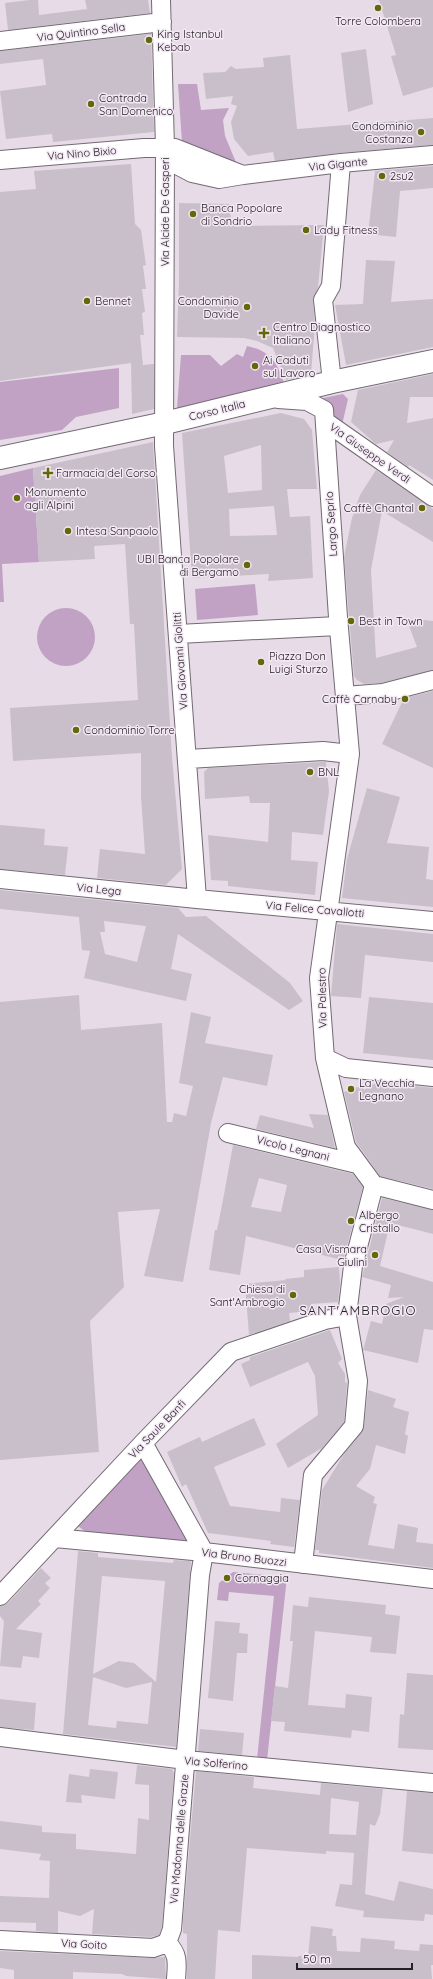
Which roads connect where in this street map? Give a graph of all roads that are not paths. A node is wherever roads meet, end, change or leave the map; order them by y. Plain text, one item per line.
1 (161, 0) edge
2 (162, 22) junction
3 (0, 41) edge
4 (165, 148) junction
5 (433, 155) edge
6 (0, 160) edge
7 (341, 163) junction
8 (433, 361) edge
9 (332, 382) junction
10 (268, 398) junction
11 (326, 422) junction
12 (165, 423) junction
13 (0, 458) edge
14 (433, 497) edge
15 (338, 626) junction
16 (178, 634) junction
17 (433, 680) edge
18 (345, 696) junction
19 (350, 754) junction
20 (188, 759) junction
21 (0, 879) edge
22 (197, 899) junction
23 (328, 910) junction
24 (433, 920) edge
25 (325, 1058) junction
26 (433, 1076) edge
27 (228, 1133) dead end
28 (357, 1164) junction
29 (374, 1185) junction
30 (433, 1200) edge
31 (347, 1316) junction
32 (142, 1443) junction
33 (55, 1538) junction
34 (204, 1552) junction
35 (303, 1564) junction
36 (433, 1579) edge
37 (0, 1596) edge
38 (0, 1737) edge
39 (186, 1760) junction
40 (433, 1783) edge
41 (0, 1940) edge
42 (167, 1943) junction
43 (176, 1979) edge

1 - 2 street, Via Alcide De Gasperi
2 - 3 street, Via Quintino Sella
2 - 4 street, Via Alcide De Gasperi
4 - 6 street, Via Nino Bixio
4 - 7 street, Via Gigante
4 - 12 street, Via Alcide De Gasperi
5 - 7 street, Via Gigante
7 - 9 street
8 - 9 street, Corso Italia
9 - 10 street, Corso Italia
10 - 11 street, Via Giuseppe Verdi
10 - 12 street, Corso Italia
11 - 14 street, Via Giuseppe Verdi
11 - 15 street, Largo Seprio
12 - 13 street, Corso Italia
12 - 16 street, Via Giovanni Giolitti
15 - 16 street
15 - 18 street
16 - 20 street, Via Giovanni Giolitti
17 - 18 street
18 - 19 street
19 - 20 street
19 - 23 street, Via Palestro
20 - 22 street, Via Giovanni Giolitti
21 - 22 street, Via Lega
22 - 23 street, Via Felice Cavallotti
23 - 24 street, Via Felice Cavallotti
23 - 25 street, Via Palestro
25 - 26 street
25 - 28 street, Via Palestro
27 - 28 street, Vicolo Legnani
28 - 29 street, Via Palestro
29 - 30 street
29 - 31 street
31 - 32 street, Via Saule Banfi
31 - 35 street
32 - 33 street, Via Saule Banfi
32 - 34 street
33 - 34 street, Via Bruno Buozzi
33 - 37 street, Via Saule Banfi
34 - 35 street, Via Bruno Buozzi
34 - 39 street, Via Madonna delle Grazie
35 - 36 street, Via Bruno Buozzi
38 - 39 street, Via Solferino
39 - 40 street, Via Solferino
39 - 42 street, Via Madonna delle Grazie
41 - 42 street, Via Goito
42 - 43 street

